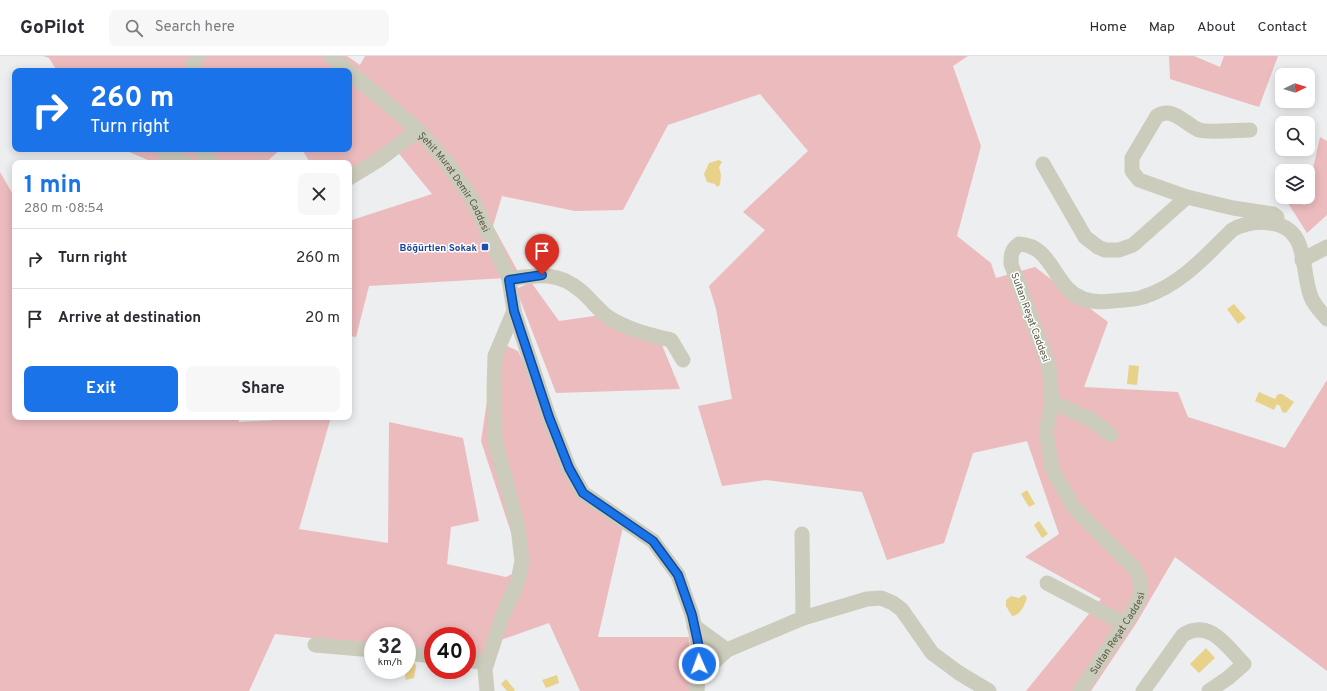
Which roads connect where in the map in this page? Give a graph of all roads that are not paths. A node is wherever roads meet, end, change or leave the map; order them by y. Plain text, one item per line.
1 (198, 56) edge
2 (331, 56) edge
3 (193, 68) edge
4 (345, 68) edge
5 (352, 74) edge
6 (418, 130) junction
7 (1250, 130) dead end
8 (164, 152) edge
9 (202, 152) edge
10 (180, 160) edge
11 (209, 160) edge
12 (1043, 164) dead end
13 (352, 176) edge
14 (1187, 197) junction
15 (1277, 224) junction
16 (1327, 247) edge
17 (1302, 260) junction
18 (509, 280) junction
19 (514, 311) junction
20 (1327, 319) edge
21 (683, 360) dead end
22 (1052, 402) junction
23 (1111, 435) dead end
24 (802, 534) dead end
25 (1047, 583) dead end
26 (803, 618) junction
27 (1125, 624) junction
28 (694, 626) junction
29 (315, 645) dead end
30 (364, 649) edge
31 (727, 650) junction
32 (476, 661) edge
33 (487, 663) junction
34 (697, 684) edge
35 (487, 691) edge
36 (989, 691) edge
37 (1080, 691) edge
38 (1143, 691) edge
39 (1209, 691) edge

1 - 3 street
2 - 4 street, Şehit Murat Demir Caddesi
5 - 6 street, Şehit Murat Demir Caddesi
6 - 13 street
6 - 18 street, Şehit Murat Demir Caddesi
7 - 14 street
8 - 10 street
9 - 11 street
12 - 14 street
14 - 15 street
15 - 17 street, Sultan Reşat Caddesi
15 - 22 street, Sultan Reşat Caddesi
16 - 17 street
17 - 20 street, Sultan Reşat Caddesi
18 - 19 street, Şehit Murat Demir Caddesi
18 - 21 street
19 - 28 street, Şehit Murat Demir Caddesi
19 - 33 street
22 - 23 street
22 - 27 street, Sultan Reşat Caddesi
24 - 26 street
25 - 27 street
26 - 31 street
26 - 36 street
27 - 37 street, Sultan Reşat Caddesi
28 - 31 street
28 - 34 street, Şehit Murat Demir Caddesi
29 - 30 street
31 - 34 street
32 - 33 street
33 - 35 street
38 - 39 street

